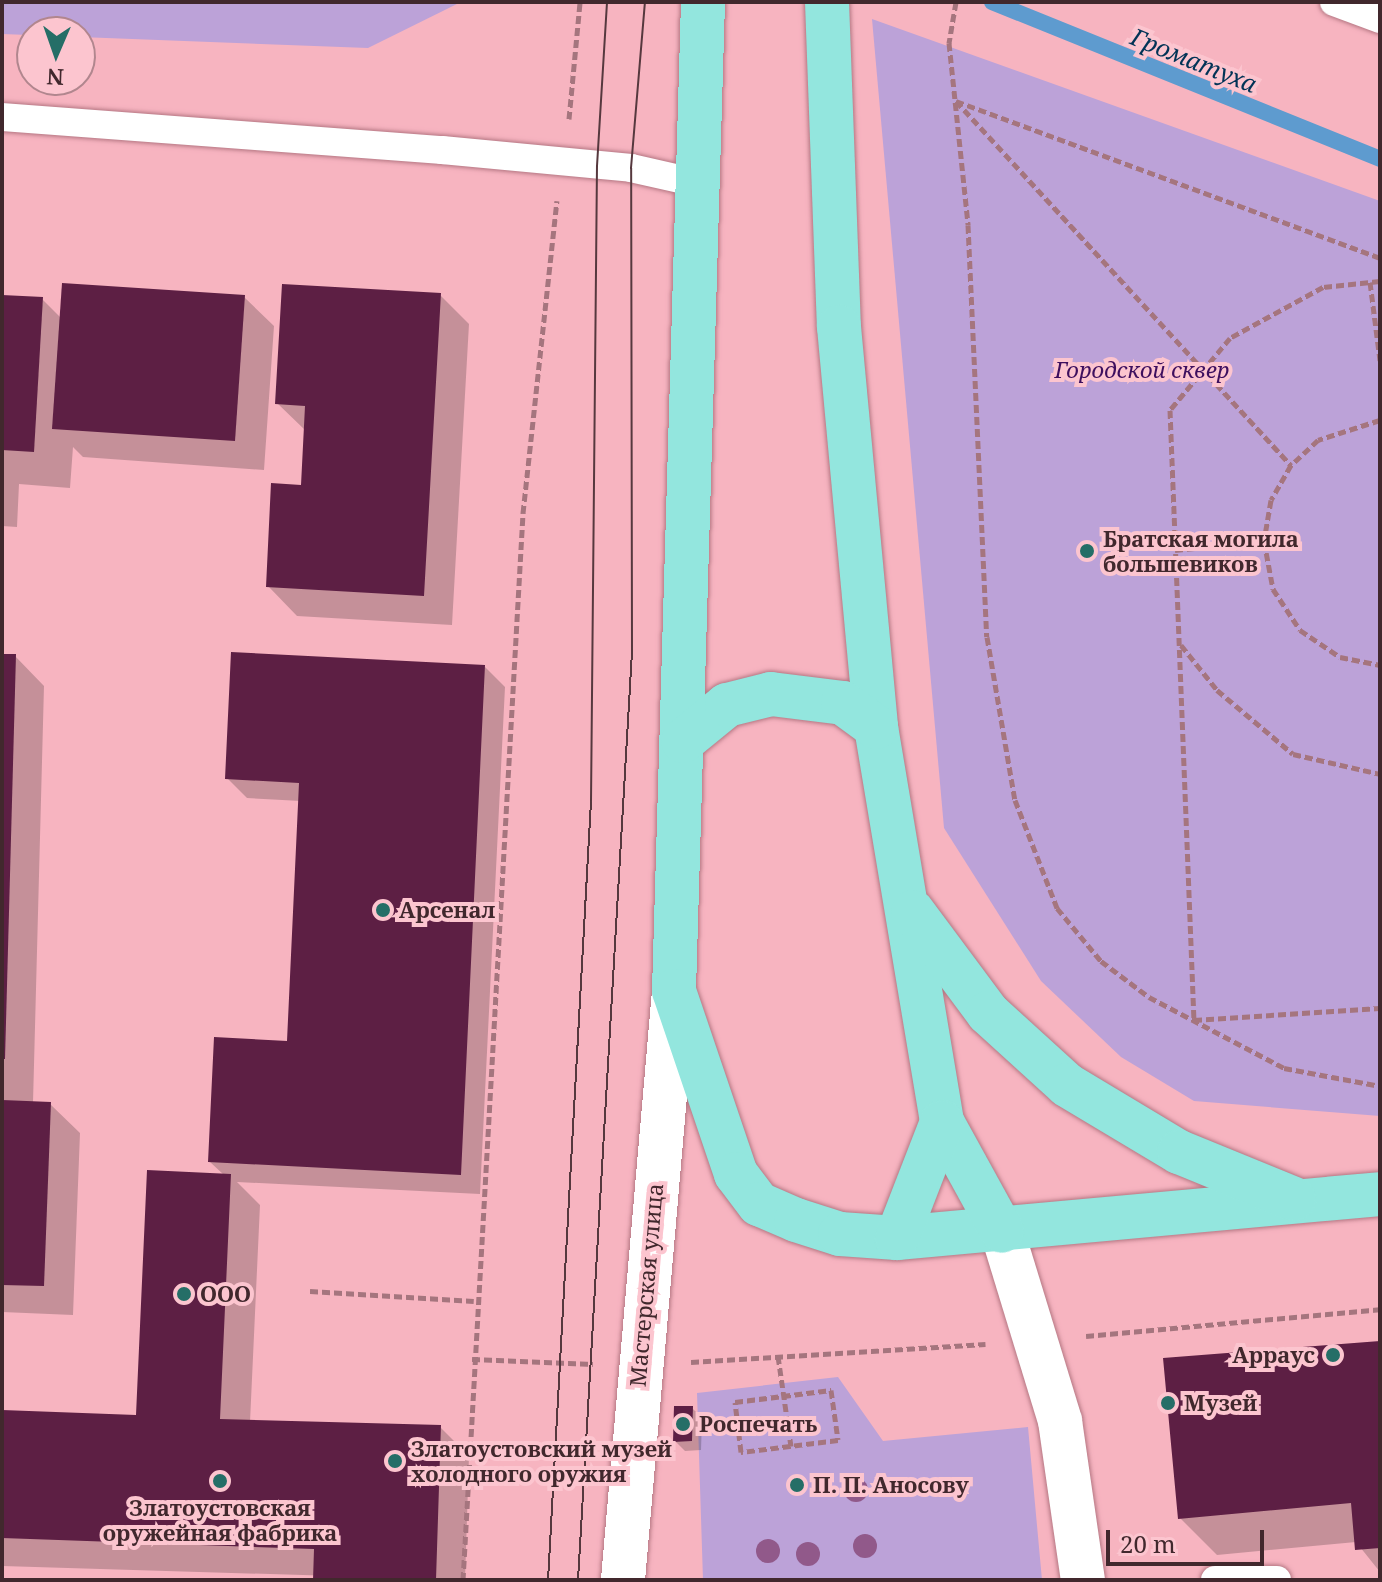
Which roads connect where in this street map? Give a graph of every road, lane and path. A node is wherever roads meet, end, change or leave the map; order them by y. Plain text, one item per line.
1 (580, 2) edge
2 (703, 2) edge
3 (827, 2) edge
4 (956, 2) edge
5 (1334, 2) edge
6 (1380, 19) edge
7 (955, 100) junction
8 (2, 117) edge
9 (562, 162) junction
10 (693, 182) junction
11 (1380, 258) edge
12 (1380, 281) edge
13 (1370, 282) junction
14 (1380, 360) edge
15 (1199, 369) junction
16 (1380, 420) edge
17 (1291, 465) junction
18 (1264, 541) junction
19 (1175, 550) junction
20 (1180, 644) junction
21 (1380, 665) edge
22 (876, 727) junction
23 (683, 741) junction
24 (1380, 774) edge
25 (908, 906) junction
26 (674, 991) junction
27 (1380, 1008) edge
28 (1194, 1020) junction
29 (1380, 1086) edge
30 (942, 1122) junction
31 (1380, 1194) edge
32 (1296, 1200) junction
33 (1002, 1231) junction
34 (897, 1238) junction
35 (310, 1291) dead end
36 (474, 1301) junction
37 (1380, 1309) edge
38 (1040, 1341) junction
39 (778, 1355) junction
40 (472, 1359) junction
41 (637, 1366) junction
42 (783, 1396) junction
43 (791, 1446) junction
44 (463, 1580) edge
45 (623, 1580) edge
46 (1083, 1580) edge
47 (1215, 1580) edge
48 (1277, 1580) edge

1 - 9 path
2 - 10 main road
3 - 22 main road
4 - 7 path
5 - 6 lane
7 - 11 path
7 - 15 path
7 - 28 path
8 - 9 lane
9 - 10 lane
9 - 36 path
10 - 23 main road
12 - 13 path
13 - 14 path
13 - 15 path
15 - 17 path
15 - 19 path
16 - 17 path
17 - 18 path
18 - 19 path
18 - 21 path
19 - 20 path
20 - 24 path
20 - 28 path
22 - 23 main road
22 - 25 main road
23 - 26 main road
25 - 30 main road
25 - 32 main road
26 - 34 main road
26 - 41 main road, Мастерская улица
27 - 28 path
28 - 29 path
30 - 33 main road
30 - 34 main road
31 - 32 main road
32 - 33 main road
33 - 34 main road
33 - 38 main road
35 - 36 path
36 - 40 path
37 - 38 path
38 - 39 path
38 - 46 main road
39 - 41 path
39 - 42 path
40 - 41 path
40 - 44 path
41 - 45 main road, Мастерская улица
42 - 43 path
42 - 43 path
42 - 43 path
47 - 48 lane

